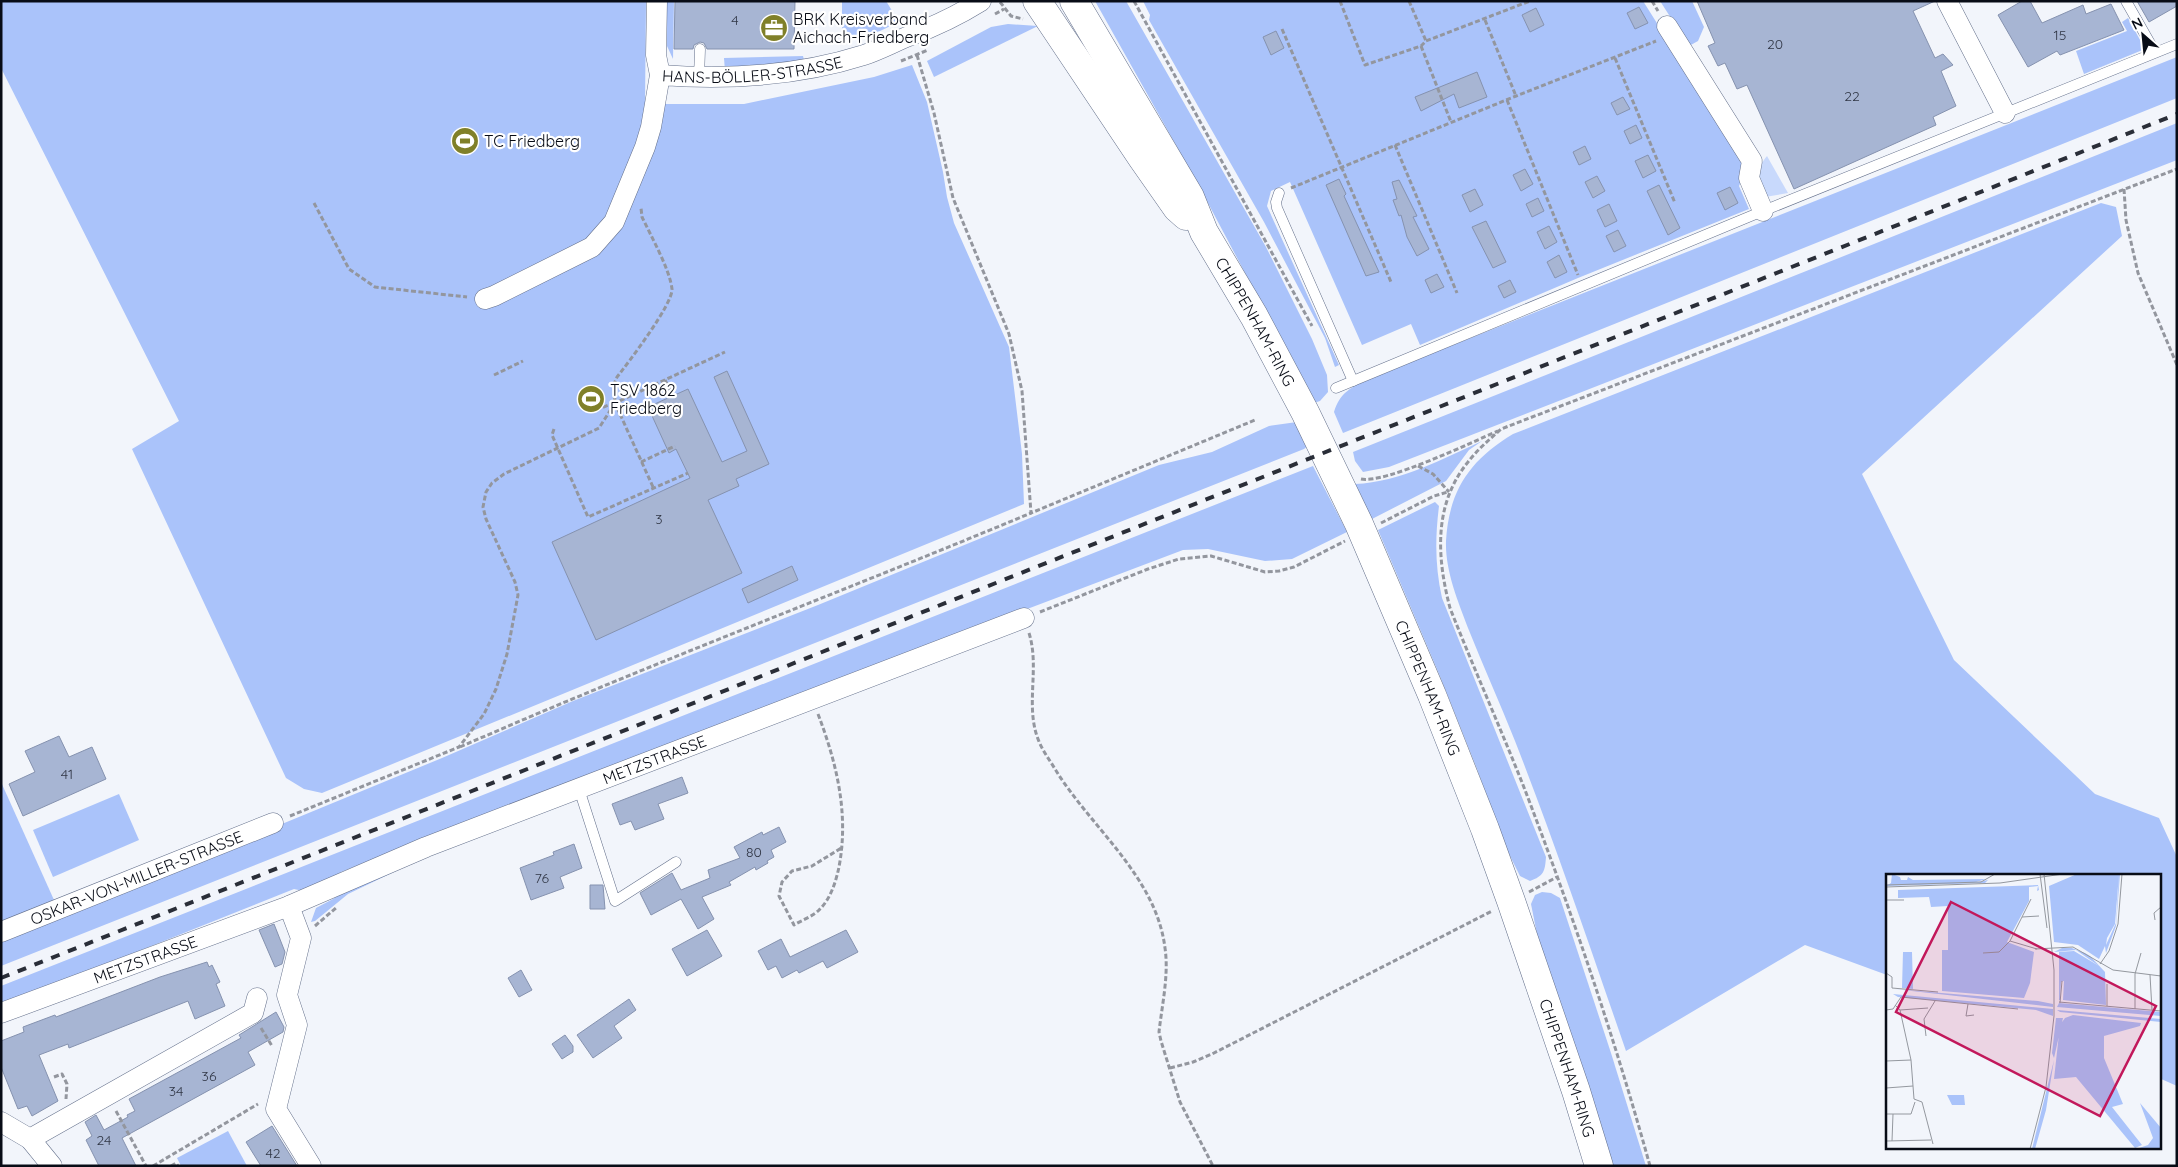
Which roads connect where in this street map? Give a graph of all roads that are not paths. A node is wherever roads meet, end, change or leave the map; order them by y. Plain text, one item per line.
1 (657, 1) edge
2 (954, 1) edge
3 (981, 1) edge
4 (1074, 1) edge
5 (1946, 1) edge
6 (2126, 1) edge
7 (1034, 9) edge
8 (1670, 30) road end
9 (908, 36) junction
10 (2177, 44) edge
11 (700, 49) dead end
12 (2155, 52) junction
13 (660, 75) junction
14 (699, 78) junction
15 (2005, 113) junction
16 (1279, 193) road end
17 (1763, 211) junction
18 (1204, 232) junction
19 (485, 298) road end
20 (1353, 381) junction
21 (1336, 388) dead end
22 (1024, 618) road end
23 (579, 789) junction
24 (273, 823) road end
25 (676, 862) dead end
26 (288, 906) junction
27 (1, 932) edge
28 (255, 1006) road end
29 (1, 1013) edge
30 (1, 1122) edge
31 (30, 1139) junction
32 (52, 1166) edge
33 (311, 1166) edge
34 (1599, 1166) edge

1 - 13 street
2 - 9 street, HANS-BÖLLER-STRASSE
3 - 9 street, HANS-BÖLLER-STRASSE
4 - 18 main road, CHIPPENHAM-RING
5 - 15 street
6 - 12 lane
7 - 18 main road, CHIPPENHAM-RING
8 - 17 street
9 - 14 street, HANS-BÖLLER-STRASSE
10 - 12 lane
11 - 14 lane
12 - 15 lane
13 - 14 street, HANS-BÖLLER-STRASSE
13 - 19 street, HANS-BÖLLER-STRASSE
15 - 17 lane
16 - 20 lane
17 - 20 lane
18 - 34 main road, CHIPPENHAM-RING
20 - 21 lane
22 - 23 street, METZSTRASSE
23 - 25 lane
23 - 26 street, METZSTRASSE
24 - 27 street, OSKAR-VON-MILLER-STRASSE
26 - 29 street, METZSTRASSE
26 - 33 street
28 - 31 street
30 - 31 street
31 - 32 street

